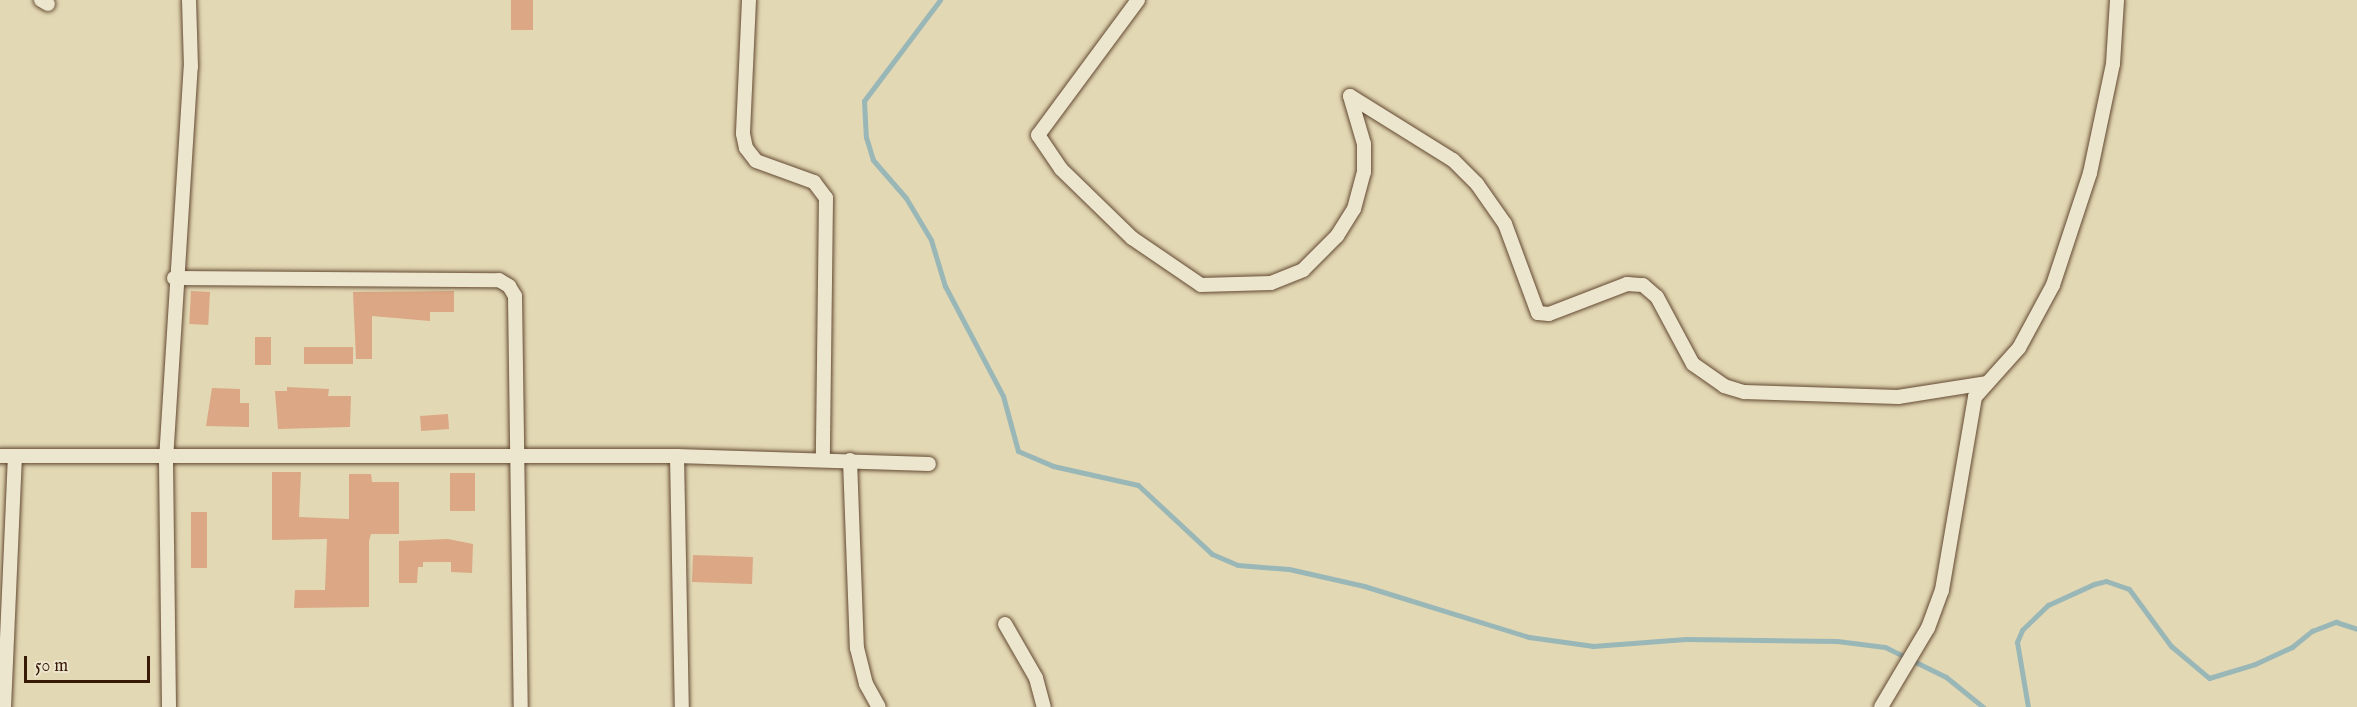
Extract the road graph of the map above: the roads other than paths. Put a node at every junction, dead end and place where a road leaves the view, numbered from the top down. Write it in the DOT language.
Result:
graph roads {
  1 [pos="189,0"];
  2 [pos="749,0"];
  3 [pos="1138,0"];
  4 [pos="2117,0"];
  5 [pos="174,278"];
  6 [pos="1986,383"];
  7 [pos="516,455"];
  8 [pos="0,456"];
  9 [pos="677,456"];
  10 [pos="15,457"];
  11 [pos="166,459"];
  12 [pos="823,460"];
  13 [pos="850,460"];
  14 [pos="929,464"];
  15 [pos="1005,624"];
  16 [pos="4,707"];
  17 [pos="169,707"];
  18 [pos="521,707"];
  19 [pos="682,707"];
  20 [pos="879,707"];
  21 [pos="1044,707"];
  22 [pos="1881,707"];
  1 -- 5 [label="street"];
  2 -- 12 [label="street"];
  3 -- 6 [label="street"];
  4 -- 6 [label="street"];
  5 -- 7 [label="street"];
  5 -- 11 [label="street"];
  6 -- 22 [label="street"];
  7 -- 9 [label="street"];
  7 -- 11 [label="street"];
  7 -- 18 [label="street"];
  8 -- 10 [label="street"];
  9 -- 12 [label="street"];
  9 -- 19 [label="street"];
  10 -- 11 [label="street"];
  10 -- 16 [label="street"];
  11 -- 17 [label="street"];
  12 -- 13 [label="street"];
  13 -- 14 [label="street"];
  13 -- 20 [label="street"];
  15 -- 21 [label="street"];
}
